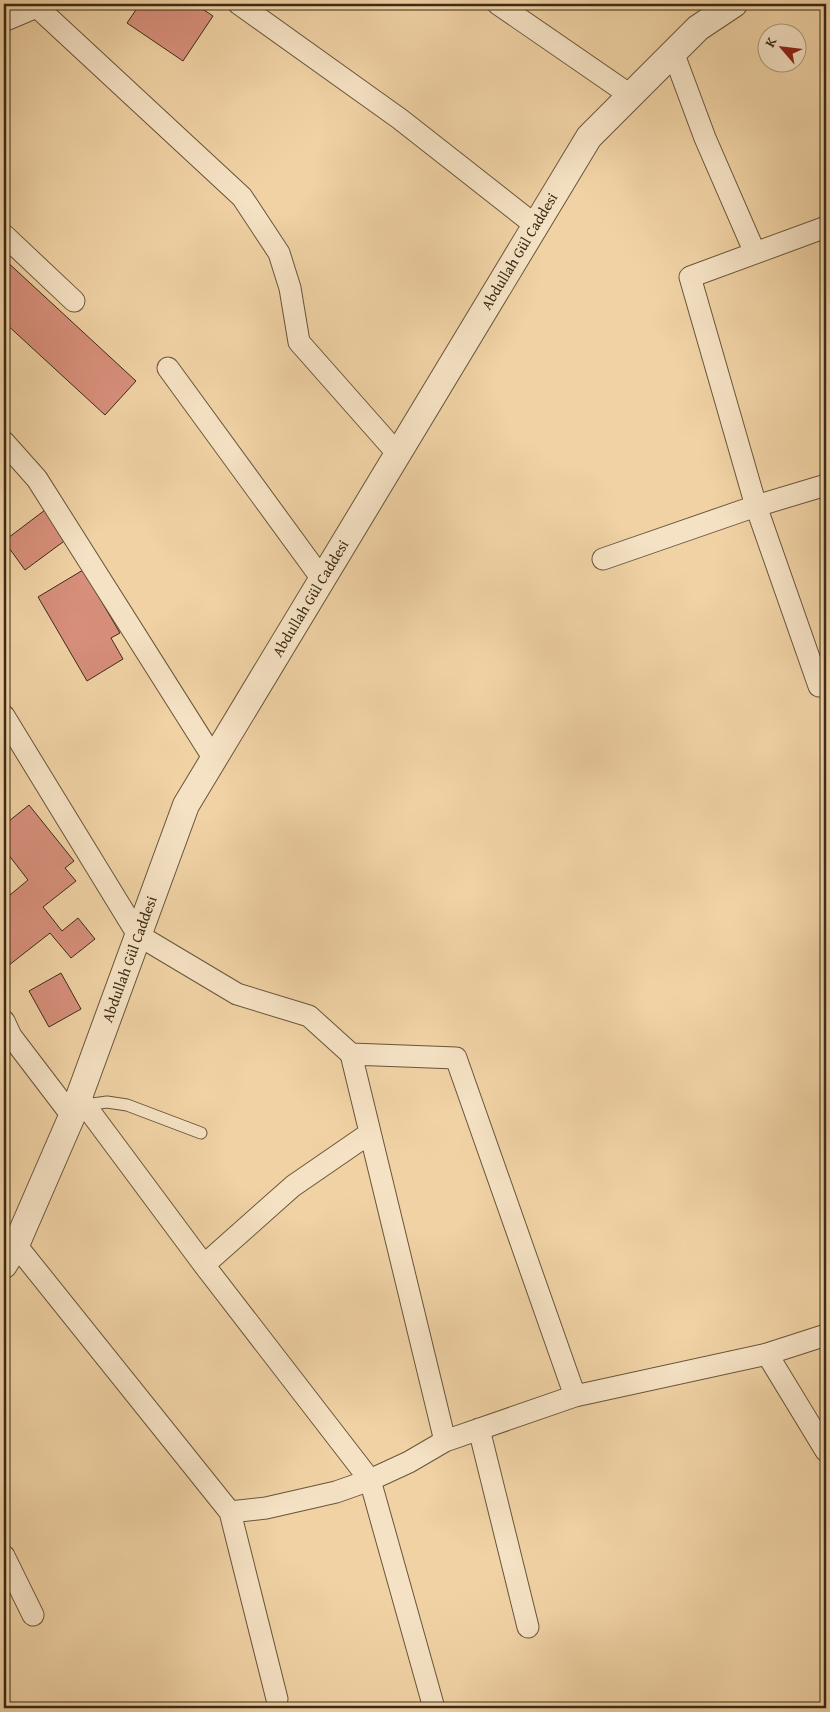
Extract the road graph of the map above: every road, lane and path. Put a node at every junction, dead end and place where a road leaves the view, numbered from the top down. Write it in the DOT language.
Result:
graph roads {
  1 [pos="36,4"];
  2 [pos="239,4"];
  3 [pos="498,4"];
  4 [pos="734,4"];
  5 [pos="4,18"];
  6 [pos="674,52"];
  7 [pos="630,95"];
  8 [pos="535,225"];
  9 [pos="826,227"];
  10 [pos="4,235"];
  11 [pos="756,253"];
  12 [pos="74,302"];
  13 [pos="168,368"];
  14 [pos="4,442"];
  15 [pos="397,453"];
  16 [pos="826,485"];
  17 [pos="756,506"];
  18 [pos="603,559"];
  19 [pos="322,578"];
  20 [pos="819,686"];
  21 [pos="4,716"];
  22 [pos="214,759"];
  23 [pos="138,935"];
  24 [pos="4,1021"];
  25 [pos="351,1054"];
  26 [pos="78,1108"];
  27 [pos="201,1133"];
  28 [pos="370,1133"];
  29 [pos="10,1255"];
  30 [pos="204,1265"];
  31 [pos="826,1335"];
  32 [pos="767,1354"];
  33 [pos="575,1396"];
  34 [pos="479,1429"];
  35 [pos="445,1440"];
  36 [pos="826,1451"];
  37 [pos="370,1480"];
  38 [pos="230,1512"];
  39 [pos="4,1556"];
  40 [pos="33,1615"];
  41 [pos="528,1627"];
  42 [pos="277,1699"];
  43 [pos="434,1708"];
  1 -- 5 [label="street"];
  1 -- 15 [label="street"];
  2 -- 8 [label="street"];
  3 -- 7 [label="street"];
  4 -- 6 [label="street, Abdullah Gül Caddesi"];
  6 -- 7 [label="street, Abdullah Gül Caddesi"];
  6 -- 11 [label="street"];
  7 -- 8 [label="street, Abdullah Gül Caddesi"];
  8 -- 15 [label="street, Abdullah Gül Caddesi"];
  9 -- 11 [label="street"];
  10 -- 12 [label="street"];
  11 -- 17 [label="street"];
  13 -- 19 [label="street"];
  14 -- 22 [label="street"];
  15 -- 19 [label="street, Abdullah Gül Caddesi"];
  16 -- 17 [label="street"];
  17 -- 18 [label="street"];
  17 -- 20 [label="street"];
  19 -- 22 [label="street, Abdullah Gül Caddesi"];
  21 -- 23 [label="street"];
  22 -- 23 [label="street, Abdullah Gül Caddesi"];
  23 -- 25 [label="street"];
  23 -- 26 [label="street, Abdullah Gül Caddesi"];
  24 -- 26 [label="street"];
  25 -- 28 [label="street"];
  25 -- 33 [label="street"];
  26 -- 27 [label="lane"];
  26 -- 29 [label="street, Abdullah Gül Caddesi"];
  26 -- 30 [label="street"];
  28 -- 30 [label="street"];
  28 -- 35 [label="street"];
  29 -- 38 [label="street"];
  30 -- 37 [label="street"];
  31 -- 32 [label="street"];
  32 -- 33 [label="street"];
  32 -- 36 [label="street"];
  33 -- 34 [label="street"];
  34 -- 35 [label="street"];
  34 -- 41 [label="street"];
  35 -- 37 [label="street"];
  37 -- 38 [label="street"];
  37 -- 43 [label="street"];
  38 -- 42 [label="street"];
  39 -- 40 [label="street"];
}
